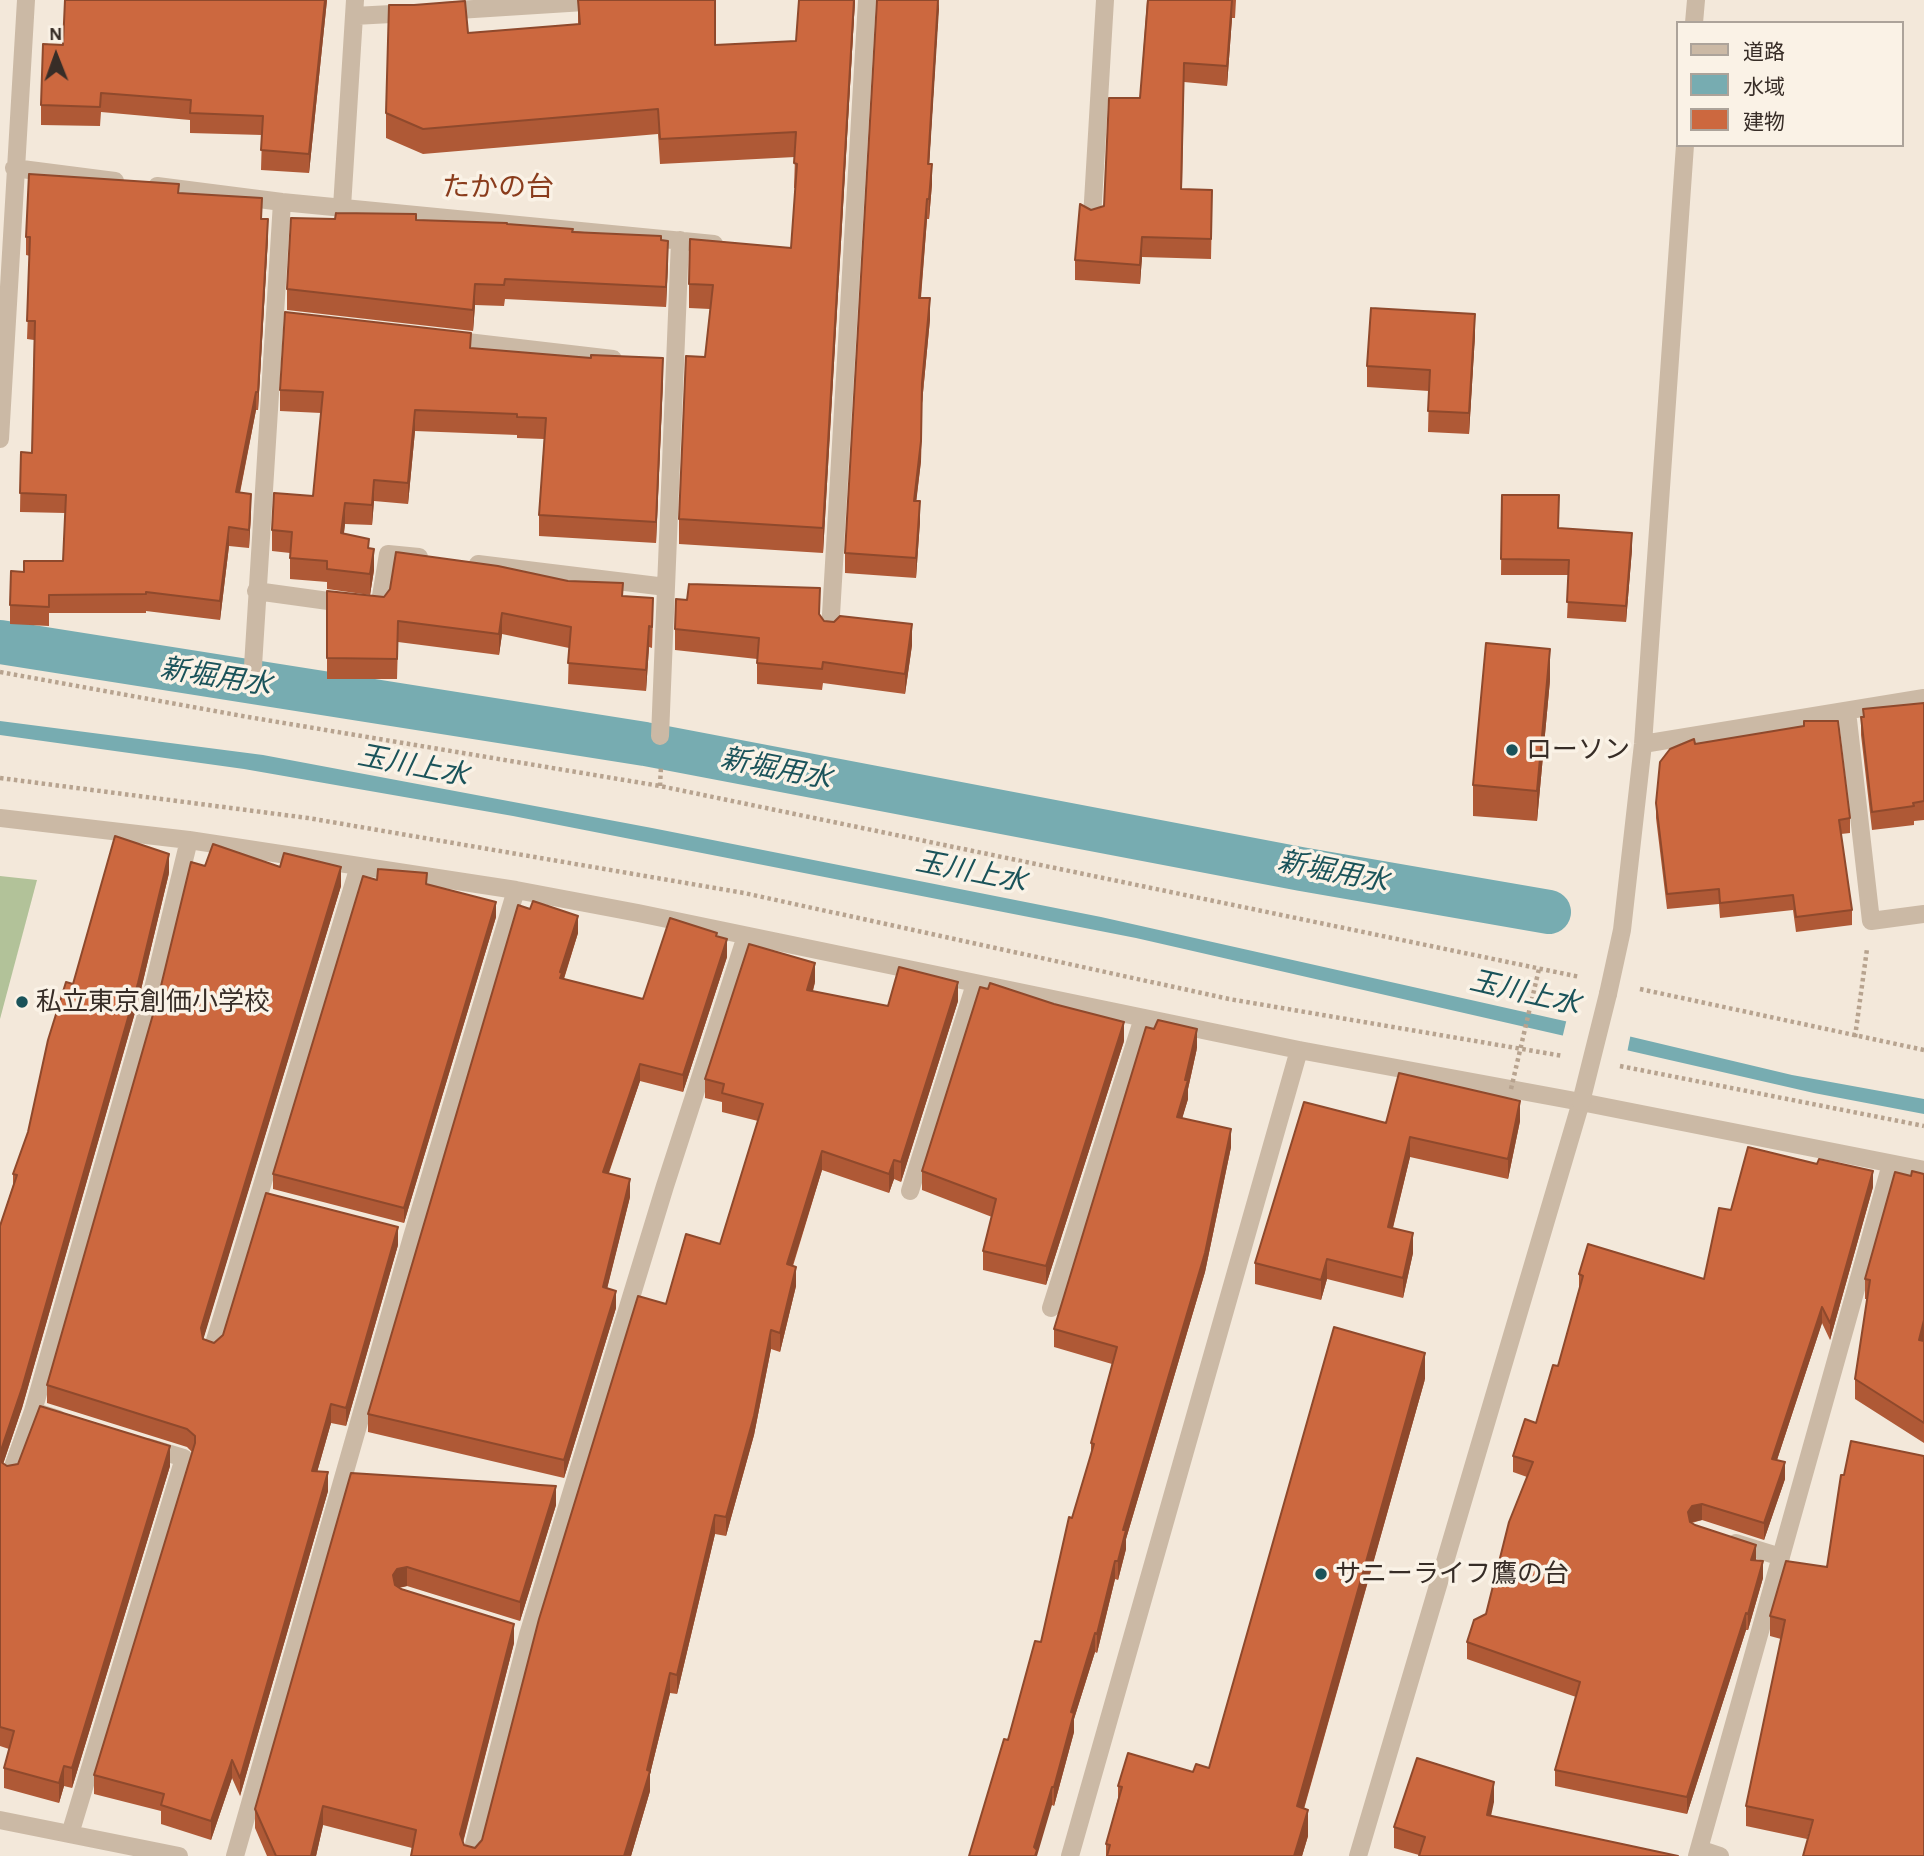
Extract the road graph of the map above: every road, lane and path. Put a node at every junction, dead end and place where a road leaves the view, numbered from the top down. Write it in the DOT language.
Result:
graph roads {
  1 [pos="26,0"];
  2 [pos="616,0"];
  3 [pos="867,0"];
  4 [pos="1105,0"];
  5 [pos="1696,0"];
  6 [pos="355,8"];
  7 [pos="1694,21"];
  8 [pos="1685,147"];
  9 [pos="14,168"];
  10 [pos="282,202"];
  11 [pos="342,207"];
  12 [pos="1092,218"];
  13 [pos="680,240"];
  14 [pos="729,245"];
  15 [pos="427,337"];
  16 [pos="634,361"];
  17 [pos="0,439"];
  18 [pos="666,587"];
  19 [pos="256,591"];
  20 [pos="830,632"];
  21 [pos="0,672"];
  22 [pos="252,682"];
  23 [pos="1924,698"];
  24 [pos="1847,711"];
  25 [pos="660,736"];
  26 [pos="1643,744"];
  27 [pos="662,764"];
  28 [pos="0,778"];
  29 [pos="660,786"];
  30 [pos="0,818"];
  31 [pos="189,840"];
  32 [pos="359,866"];
  33 [pos="516,890"];
  34 [pos="1924,914"];
  35 [pos="1871,920"];
  36 [pos="746,936"];
  37 [pos="1539,969"];
  38 [pos="975,984"];
  39 [pos="1609,988"];
  40 [pos="1143,1018"];
  41 [pos="1855,1037"];
  42 [pos="1299,1050"];
  43 [pos="1924,1050"];
  44 [pos="1590,1060"];
  45 [pos="1511,1089"];
  46 [pos="1581,1102"];
  47 [pos="1924,1126"];
  48 [pos="1891,1164"];
  49 [pos="1924,1170"];
  50 [pos="910,1191"];
  51 [pos="1051,1308"];
  52 [pos="212,1350"];
  53 [pos="33,1411"];
  54 [pos="70,1423"];
  55 [pos="133,1442"];
  56 [pos="10,1475"];
  57 [pos="1723,1539"];
  58 [pos="1782,1557"];
  59 [pos="0,1821"];
  60 [pos="70,1834"];
  61 [pos="149,1853"];
  62 [pos="1698,1853"];
  63 [pos="179,1856"];
  64 [pos="235,1856"];
  65 [pos="471,1856"];
  66 [pos="1070,1856"];
  67 [pos="1358,1856"];
  68 [pos="1720,1856"];
  1 -- 9 [label="street"];
  2 -- 6 [label="street"];
  3 -- 20 [label="street"];
  4 -- 12 [label="street"];
  5 -- 7 [label="street"];
  6 -- 11 [label="street"];
  8 -- 26 [label="street"];
  9 -- 10 [label="street"];
  9 -- 17 [label="street"];
  10 -- 11 [label="street"];
  10 -- 19 [label="street"];
  11 -- 13 [label="street"];
  13 -- 14 [label="street"];
  13 -- 18 [label="street"];
  15 -- 16 [label="street"];
  18 -- 19 [label="street"];
  18 -- 25 [label="street"];
  19 -- 22 [label="street"];
  21 -- 29 [label="path"];
  23 -- 24 [label="street"];
  24 -- 26 [label="street"];
  24 -- 35 [label="street"];
  26 -- 39 [label="street"];
  27 -- 29 [label="path"];
  28 -- 44 [label="path"];
  29 -- 37 [label="path"];
  30 -- 31 [label="street"];
  31 -- 32 [label="street"];
  31 -- 53 [label="street"];
  32 -- 33 [label="street"];
  32 -- 52 [label="street"];
  33 -- 36 [label="street"];
  33 -- 64 [label="street"];
  34 -- 35 [label="street"];
  35 -- 41 [label="path"];
  36 -- 38 [label="street"];
  36 -- 65 [label="street"];
  37 -- 39 [label="path"];
  37 -- 45 [label="path, bridge"];
  38 -- 40 [label="street"];
  38 -- 50 [label="street"];
  39 -- 41 [label="path"];
  39 -- 44 [label="street, bridge"];
  40 -- 42 [label="street"];
  40 -- 51 [label="street"];
  41 -- 43 [label="path"];
  42 -- 45 [label="street"];
  42 -- 66 [label="street"];
  44 -- 46 [label="street, bridge"];
  44 -- 47 [label="path"];
  45 -- 46 [label="street"];
  46 -- 48 [label="street"];
  46 -- 67 [label="street"];
  48 -- 49 [label="street"];
  48 -- 58 [label="street"];
  53 -- 54 [label="street"];
  53 -- 56 [label="street"];
  55 -- 60 [label="street"];
  57 -- 58 [label="street"];
  58 -- 62 [label="street"];
  59 -- 60 [label="street"];
  60 -- 61 [label="street"];
  61 -- 63 [label="street"];
  62 -- 68 [label="street"];
}
